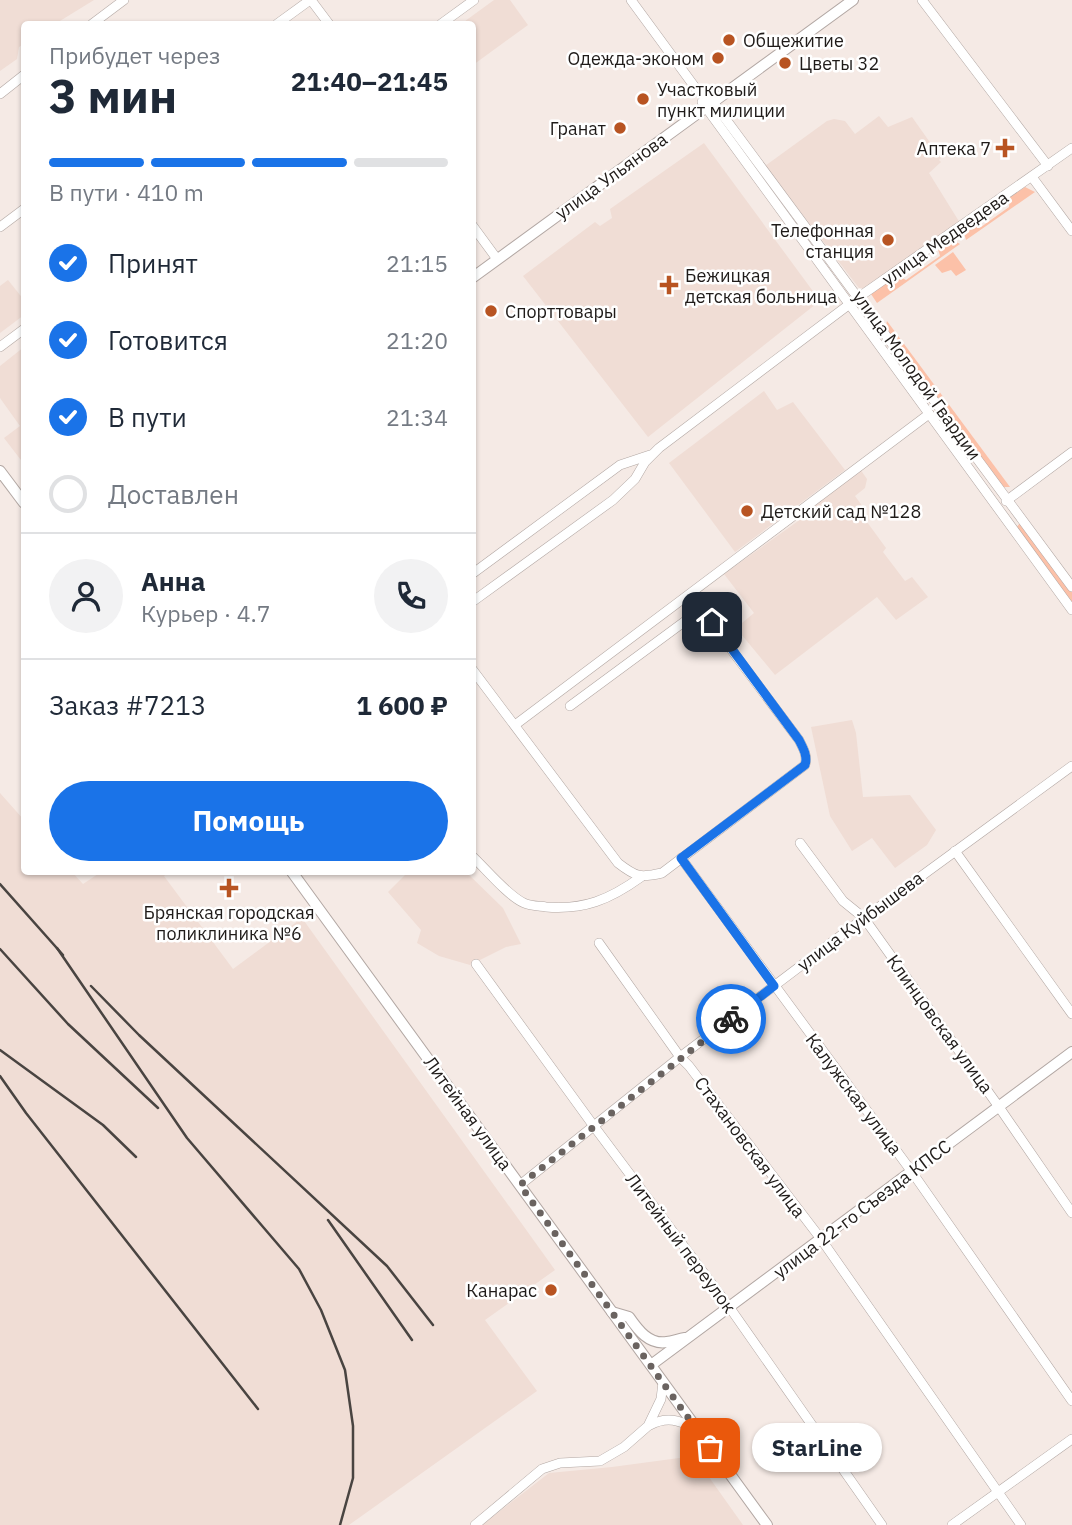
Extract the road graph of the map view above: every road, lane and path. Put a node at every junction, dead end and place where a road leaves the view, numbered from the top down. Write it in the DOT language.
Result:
graph roads {
  1 [pos="124,0"];
  2 [pos="311,0"];
  3 [pos="474,0"];
  4 [pos="631,0"];
  5 [pos="853,0"];
  6 [pos="922,0"];
  7 [pos="96,21"];
  8 [pos="281,21"];
  9 [pos="327,21"];
  10 [pos="445,21"];
  11 [pos="21,77"];
  12 [pos="0,94"];
  13 [pos="708,105"];
  14 [pos="1072,148"];
  15 [pos="1048,166"];
  16 [pos="1032,177"];
  17 [pos="21,211"];
  18 [pos="0,227"];
  19 [pos="476,230"];
  20 [pos="1072,231"];
  21 [pos="498,259"];
  22 [pos="476,275"];
  23 [pos="859,298"];
  24 [pos="849,305"];
  25 [pos="21,331"];
  26 [pos="0,347"];
  27 [pos="929,414"];
  28 [pos="1072,452"];
  29 [pos="651,455"];
  30 [pos="0,471"];
  31 [pos="21,499"];
  32 [pos="1008,499"];
  33 [pos="997,507"];
  34 [pos="476,571"];
  35 [pos="1072,587"];
  36 [pos="476,599"];
  37 [pos="1072,610"];
  38 [pos="476,674"];
  39 [pos="570,706"];
  40 [pos="515,725"];
  41 [pos="1072,766"];
  42 [pos="800,843"];
  43 [pos="955,851"];
  44 [pos="681,858"];
  45 [pos="476,860"];
  46 [pos="294,875"];
  47 [pos="641,877"];
  48 [pos="864,918"];
  49 [pos="599,943"];
  50 [pos="476,964"];
  51 [pos="774,986"];
  52 [pos="1072,1014"];
  53 [pos="1072,1052"];
  54 [pos="680,1058"];
  55 [pos="999,1107"];
  56 [pos="593,1125"];
  57 [pos="912,1172"];
  58 [pos="520,1185"];
  59 [pos="1072,1213"];
  60 [pos="821,1239"];
  61 [pos="730,1308"];
  62 [pos="612,1312"];
  63 [pos="688,1338"];
  64 [pos="651,1365"];
  65 [pos="663,1382"];
  66 [pos="1072,1401"];
  67 [pos="648,1426"];
  68 [pos="696,1429"];
  69 [pos="1072,1439"];
  70 [pos="998,1493"];
  71 [pos="475,1525"];
  72 [pos="767,1525"];
  73 [pos="882,1525"];
  74 [pos="952,1525"];
  75 [pos="1021,1525"];
  1 -- 7 [label="street"];
  2 -- 8 [label="street"];
  2 -- 9 [label="street"];
  3 -- 10 [label="street"];
  4 -- 13 [label="street, улица Молодой Гвардии"];
  5 -- 13 [label="main road, улица Ульянова"];
  6 -- 15 [label="street"];
  11 -- 12 [label="street"];
  13 -- 21 [label="main road, улица Ульянова"];
  13 -- 23 [label="street, улица Молодой Гвардии"];
  13 -- 24 [label="street, улица Молодой Гвардии"];
  14 -- 15 [label="street, улица Медведева"];
  15 -- 16 [label="street, улица Медведева"];
  16 -- 20 [label="street"];
  16 -- 23 [label="street, улица Медведева"];
  17 -- 18 [label="street"];
  19 -- 21 [label="street"];
  21 -- 22 [label="main road, улица Ульянова"];
  23 -- 24 [label="street, улица Медведева"];
  23 -- 32 [label="street, улица Молодой Гвардии"];
  24 -- 27 [label="street, улица Молодой Гвардии"];
  24 -- 29 [label="street, улица Медведева"];
  25 -- 26 [label="street"];
  27 -- 33 [label="street, улица Молодой Гвардии"];
  27 -- 40 [label="street"];
  28 -- 32 [label="street"];
  29 -- 34 [label="street, улица Медведева"];
  29 -- 36 [label="street, улица Медведева"];
  30 -- 31 [label="main road"];
  32 -- 33 [label="street"];
  32 -- 35 [label="street, улица Молодой Гвардии"];
  33 -- 37 [label="street, улица Молодой Гвардии"];
  38 -- 40 [label="street"];
  39 -- 44 [label="street"];
  40 -- 47 [label="street"];
  41 -- 43 [label="street, улица Куйбышева"];
  42 -- 48 [label="street, Клинцовская улица"];
  43 -- 48 [label="street, улица Куйбышева"];
  43 -- 52 [label="street"];
  44 -- 47 [label="street"];
  44 -- 51 [label="street, Калужская улица"];
  45 -- 47 [label="street"];
  46 -- 58 [label="main road, Литейная улица"];
  48 -- 51 [label="street, улица Куйбышева"];
  48 -- 55 [label="street, Клинцовская улица"];
  49 -- 54 [label="street, Стахановская улица"];
  50 -- 56 [label="street, Литейный переулок"];
  51 -- 54 [label="street, улица Куйбышева"];
  51 -- 57 [label="street, Калужская улица"];
  53 -- 55 [label="main road, улица 22-го Съезда КПСС"];
  54 -- 56 [label="street, улица Куйбышева"];
  54 -- 60 [label="street, Стахановская улица"];
  55 -- 57 [label="main road, улица 22-го Съезда КПСС"];
  55 -- 59 [label="street, Клинцовская улица"];
  56 -- 58 [label="street, улица Куйбышева"];
  56 -- 61 [label="street, Литейный переулок"];
  57 -- 60 [label="main road, улица 22-го Съезда КПСС"];
  57 -- 66 [label="street, Калужская улица"];
  58 -- 62 [label="main road, Литейная улица"];
  60 -- 61 [label="main road, улица 22-го Съезда КПСС"];
  60 -- 70 [label="street, Стахановская улица"];
  61 -- 63 [label="main road, улица 22-го Съезда КПСС"];
  61 -- 73 [label="street, Литейный переулок"];
  62 -- 63 [label="main road"];
  62 -- 64 [label="main road, Литейная улица"];
  63 -- 64 [label="main road, улица 22-го Съезда КПСС"];
  64 -- 65 [label="main road, Литейная улица"];
  65 -- 67 [label="street"];
  65 -- 68 [label="main road, Литейная улица"];
  67 -- 68 [label="street"];
  67 -- 71 [label="street"];
  68 -- 72 [label="main road, Литейная улица"];
  69 -- 70 [label="street"];
  70 -- 74 [label="street"];
  70 -- 75 [label="street, Стахановская улица"];
}
